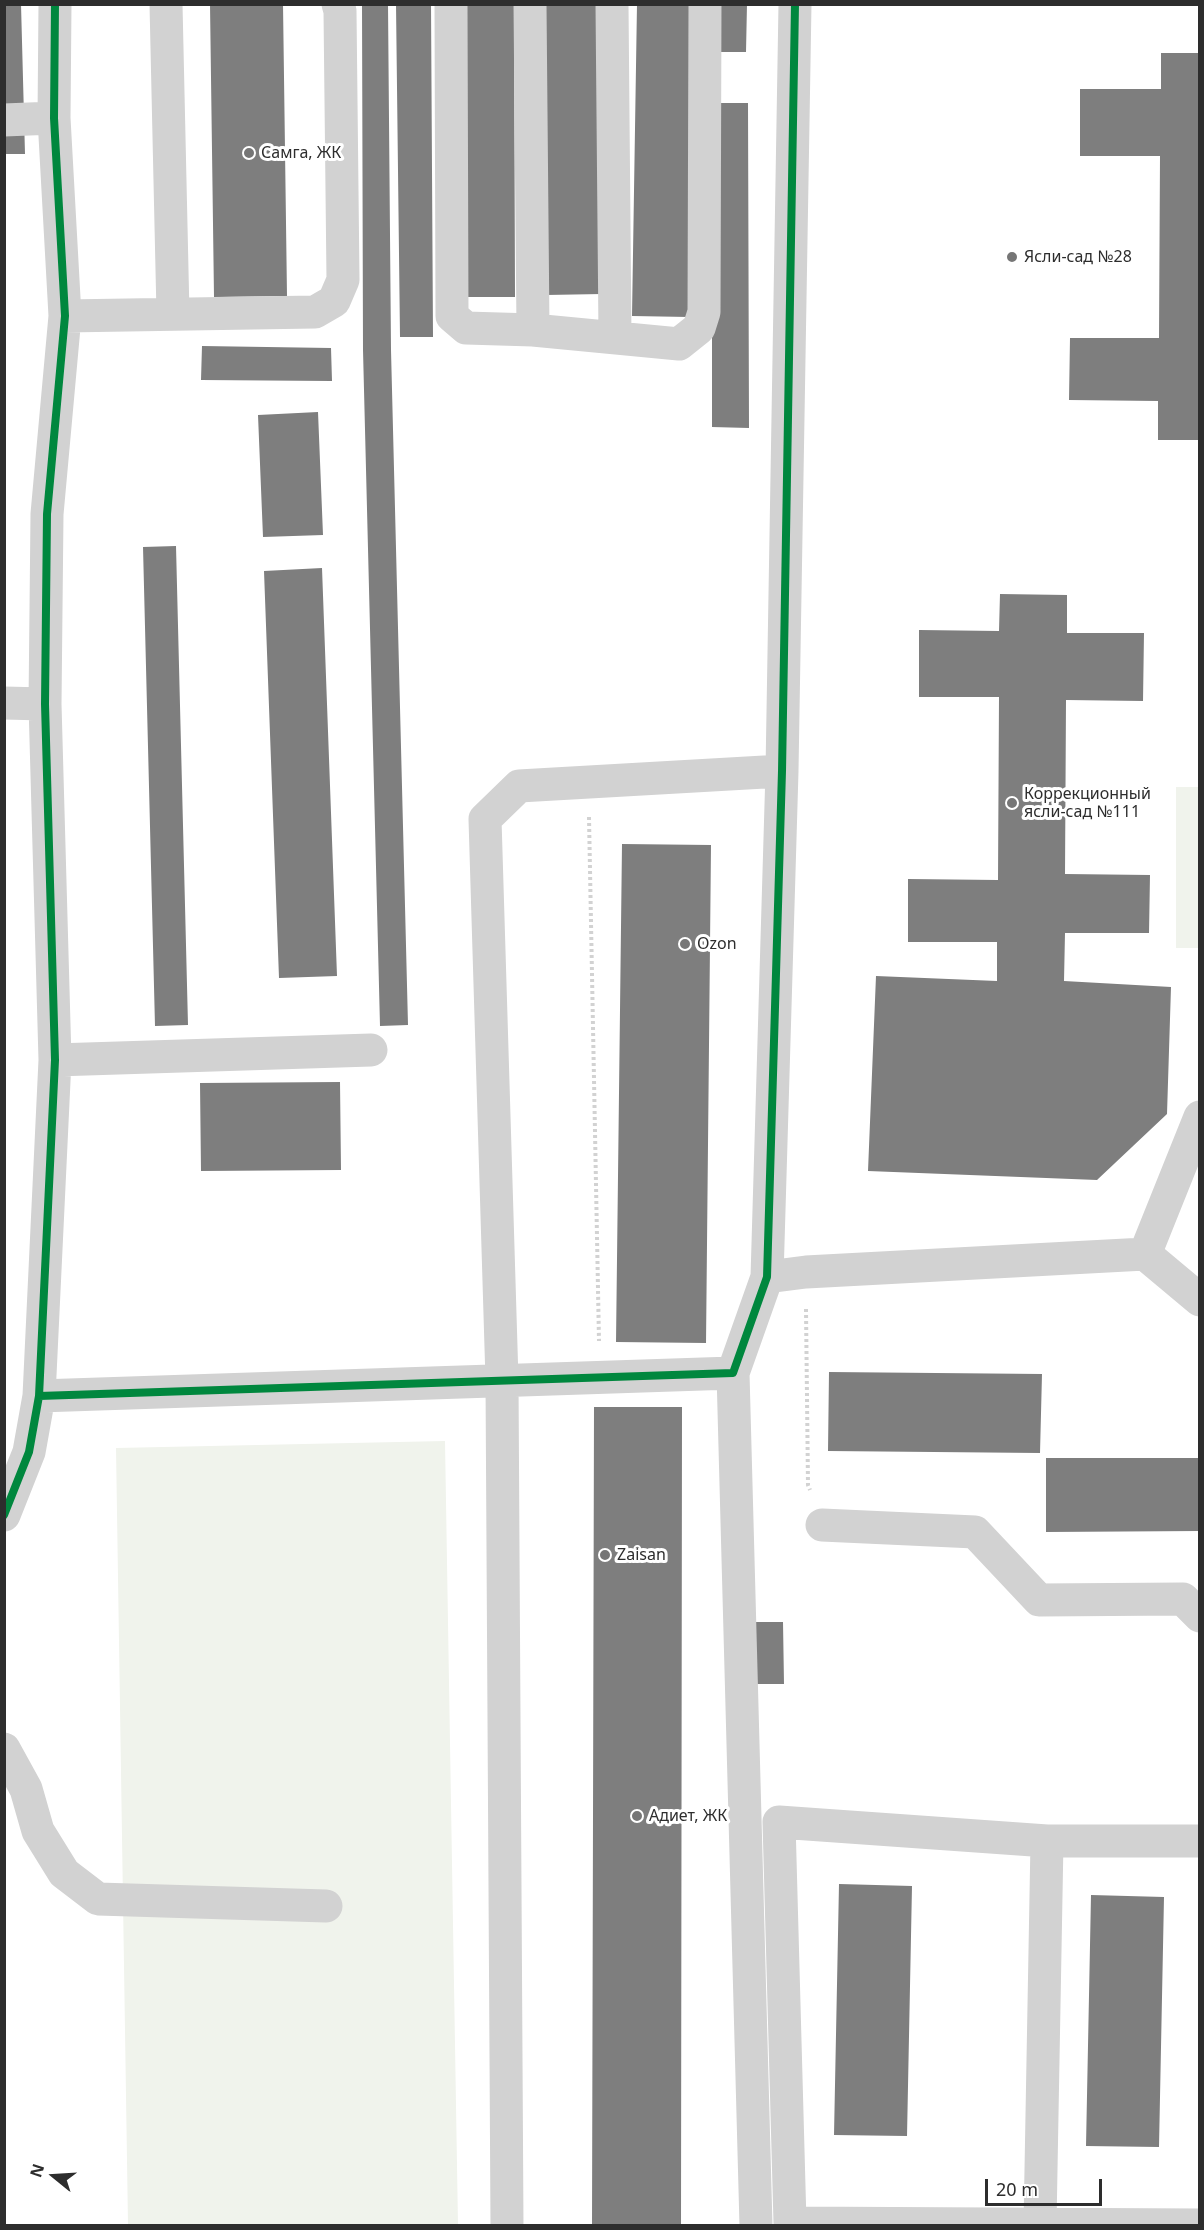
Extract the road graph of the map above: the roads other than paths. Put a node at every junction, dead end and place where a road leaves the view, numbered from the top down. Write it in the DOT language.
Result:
graph roads {
  1 [pos="55,4"];
  2 [pos="166,4"];
  3 [pos="338,4"];
  4 [pos="451,4"];
  5 [pos="530,4"];
  6 [pos="612,4"];
  7 [pos="705,4"];
  8 [pos="795,4"];
  9 [pos="54,118"];
  10 [pos="4,120"];
  11 [pos="173,314"];
  12 [pos="65,316"];
  13 [pos="533,330"];
  14 [pos="615,337"];
  15 [pos="4,703"];
  16 [pos="45,704"];
  17 [pos="782,771"];
  18 [pos="370,1050"];
  19 [pos="55,1060"];
  20 [pos="1200,1117"];
  21 [pos="1145,1254"];
  22 [pos="767,1276"];
  23 [pos="1200,1300"];
  24 [pos="733,1373"];
  25 [pos="502,1380"];
  26 [pos="39,1396"];
  27 [pos="4,1515"];
  28 [pos="822,1525"];
  29 [pos="1200,1616"];
  30 [pos="4,1749"];
  31 [pos="1047,1841"];
  32 [pos="1200,1841"];
  33 [pos="326,1906"];
  34 [pos="1040,2224"];
  35 [pos="1200,2225"];
  36 [pos="507,2226"];
  37 [pos="756,2226"];
  1 -- 9 [label="street"];
  2 -- 11 [label="street"];
  3 -- 11 [label="street"];
  4 -- 13 [label="street"];
  5 -- 13 [label="street"];
  6 -- 14 [label="street"];
  7 -- 14 [label="street"];
  8 -- 17 [label="street"];
  9 -- 10 [label="street"];
  9 -- 12 [label="street"];
  11 -- 12 [label="street"];
  12 -- 16 [label="street"];
  13 -- 14 [label="street"];
  15 -- 16 [label="street"];
  16 -- 19 [label="street"];
  17 -- 22 [label="street"];
  17 -- 25 [label="street"];
  18 -- 19 [label="street"];
  19 -- 26 [label="street"];
  20 -- 21 [label="street"];
  21 -- 22 [label="street"];
  21 -- 23 [label="street"];
  22 -- 24 [label="street"];
  24 -- 25 [label="street"];
  24 -- 37 [label="street"];
  25 -- 26 [label="street"];
  25 -- 36 [label="street"];
  26 -- 27 [label="street"];
  28 -- 29 [label="street"];
  30 -- 33 [label="street"];
  31 -- 32 [label="street"];
  31 -- 34 [label="street"];
  31 -- 34 [label="street"];
  34 -- 35 [label="street"];
}
